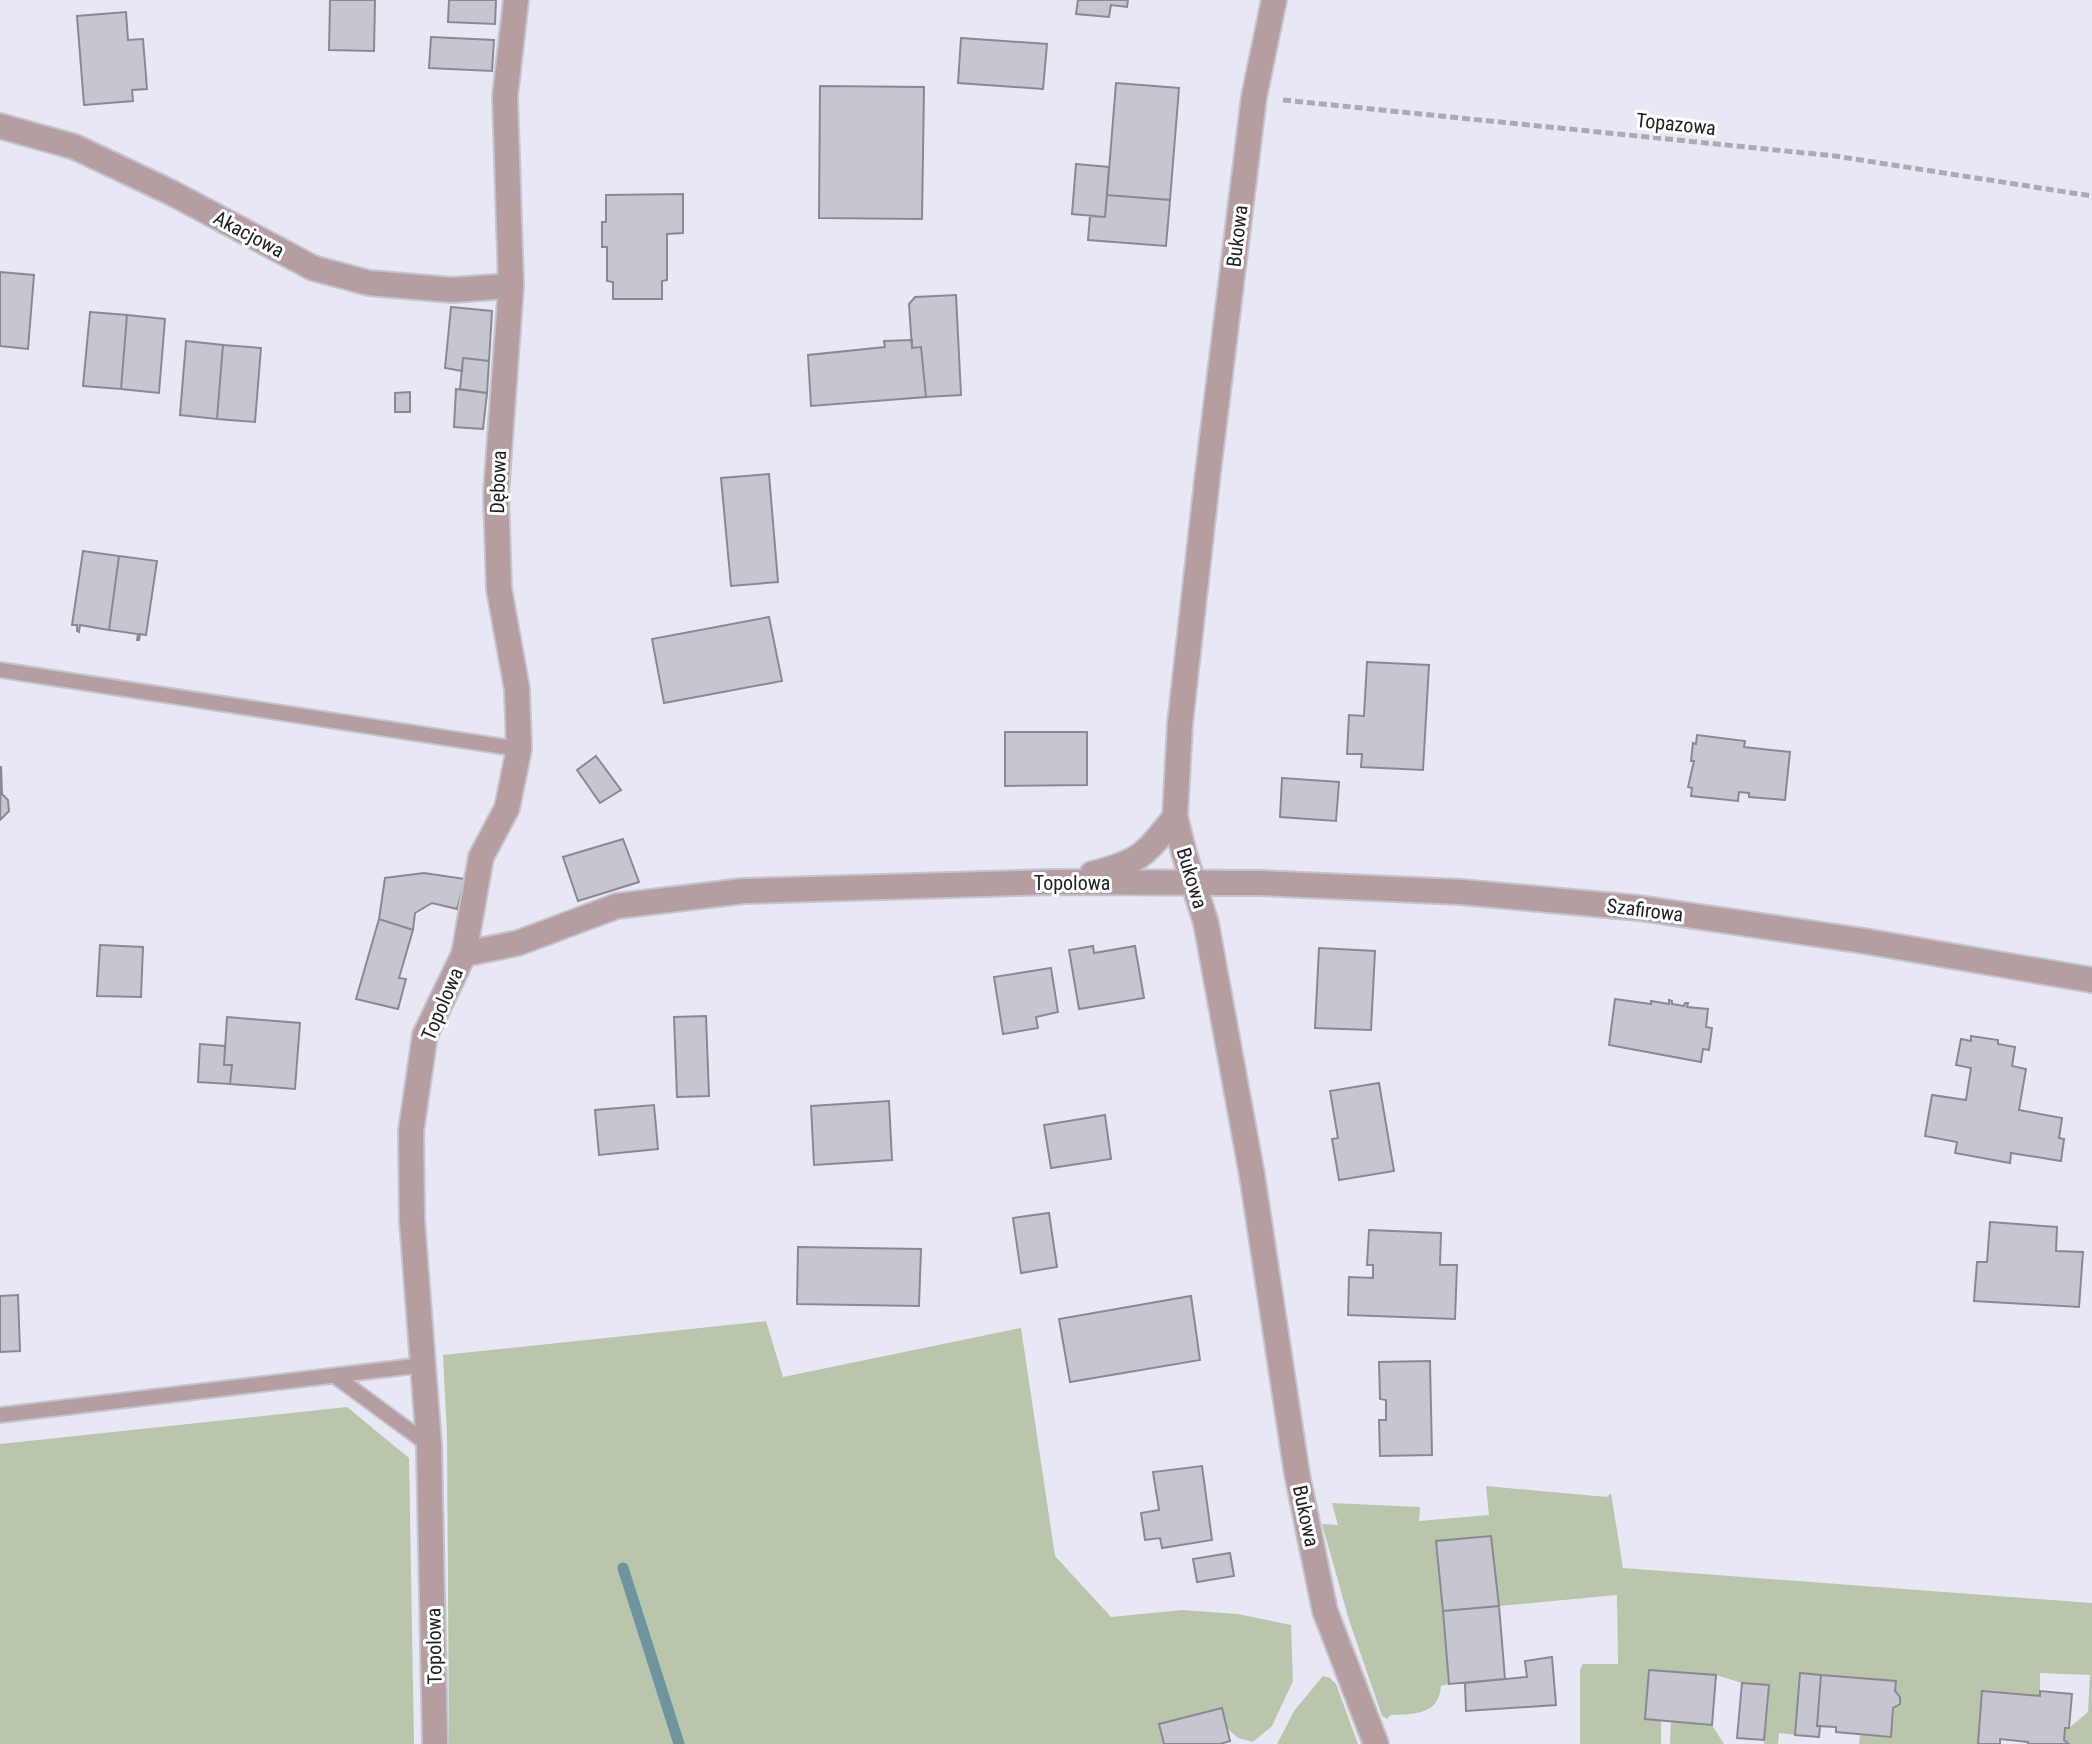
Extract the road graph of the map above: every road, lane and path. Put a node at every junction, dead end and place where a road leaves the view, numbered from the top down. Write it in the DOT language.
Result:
graph roads {
  1 [pos="516,0"];
  2 [pos="1274,0"];
  3 [pos="1254,97"];
  4 [pos="0,126"];
  5 [pos="2092,196"];
  6 [pos="511,286"];
  7 [pos="0,670"];
  8 [pos="519,749"];
  9 [pos="1175,817"];
  10 [pos="1054,882"];
  11 [pos="1193,884"];
  12 [pos="464,954"];
  13 [pos="2092,980"];
  14 [pos="423,1365"];
  15 [pos="335,1376"];
  16 [pos="0,1415"];
  17 [pos="429,1445"];
  18 [pos="435,1744"];
  19 [pos="1376,1744"];
  1 -- 6 [label="street, Dębowa"];
  2 -- 3 [label="street, Bukowa"];
  3 -- 5 [label="path, Topazowa"];
  3 -- 9 [label="street, Bukowa"];
  4 -- 6 [label="street, Akacjowa"];
  6 -- 8 [label="street, Dębowa"];
  7 -- 8 [label="lane"];
  8 -- 12 [label="street, Dębowa"];
  9 -- 10 [label="street"];
  9 -- 11 [label="street, Bukowa"];
  10 -- 11 [label="street, Topolowa"];
  10 -- 12 [label="street, Topolowa"];
  11 -- 13 [label="street, Szafirowa"];
  11 -- 19 [label="street, Bukowa"];
  12 -- 14 [label="street, Topolowa"];
  14 -- 15 [label="lane"];
  14 -- 17 [label="street, Topolowa"];
  15 -- 16 [label="lane"];
  15 -- 17 [label="lane"];
  17 -- 18 [label="street, Topolowa"];
}
